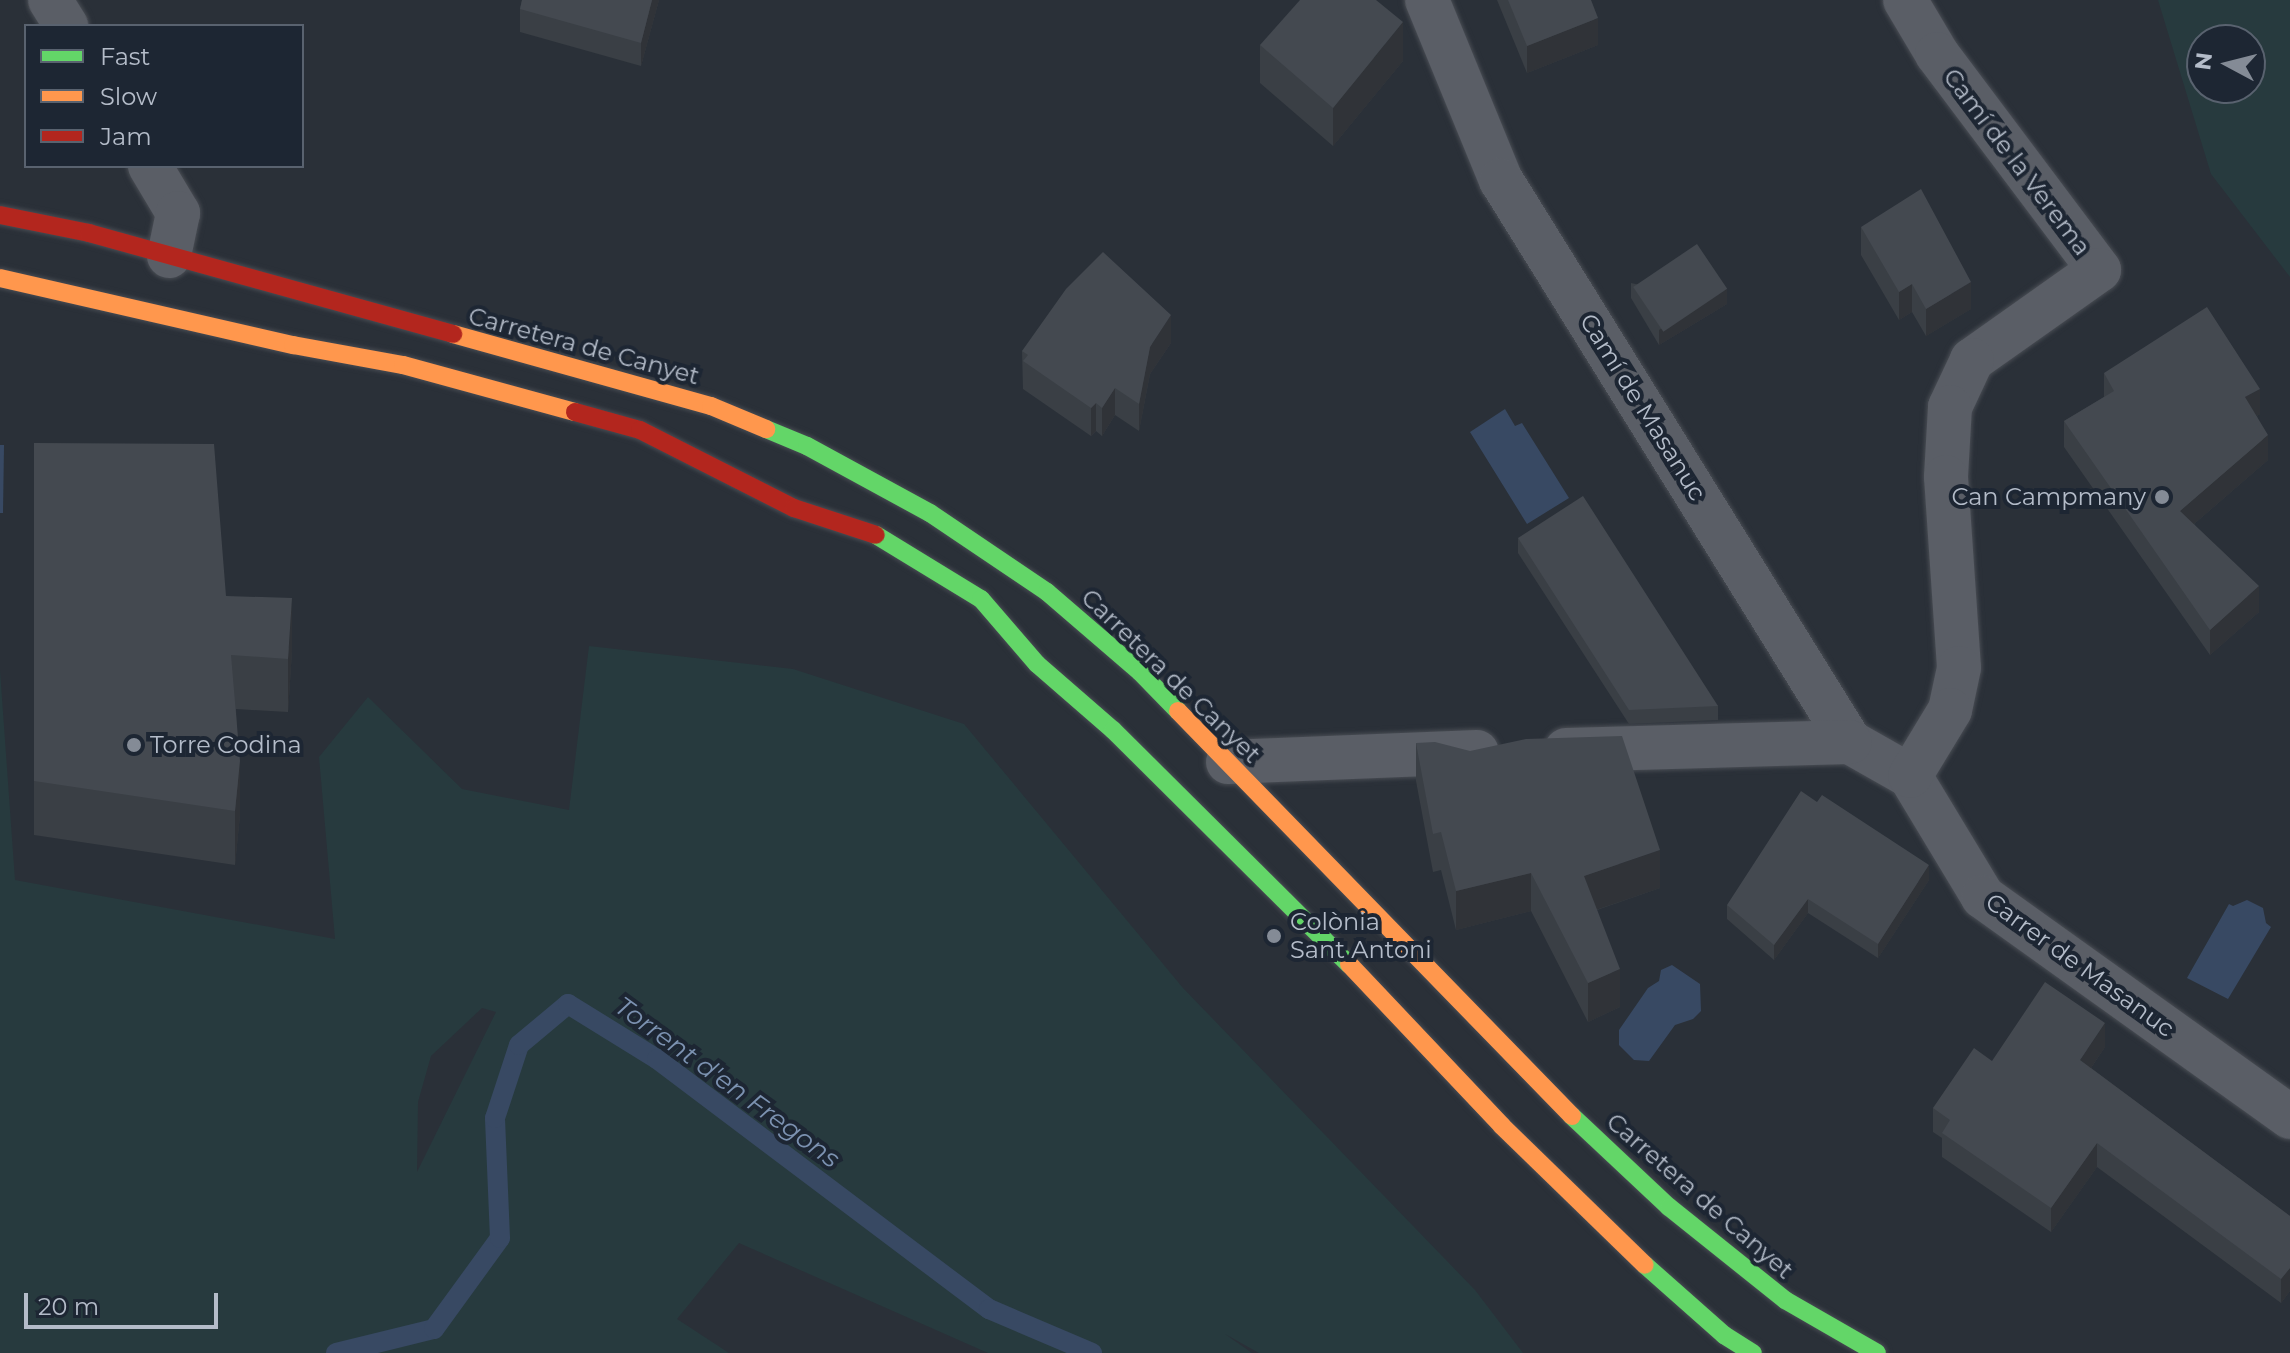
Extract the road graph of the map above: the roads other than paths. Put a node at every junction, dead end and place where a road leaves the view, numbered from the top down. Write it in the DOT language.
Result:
graph roads {
  1 [pos="50,0"];
  2 [pos="1427,0"];
  3 [pos="1905,0"];
  4 [pos="65,24"];
  5 [pos="151,168"];
  6 [pos="0,215"];
  7 [pos="166,270"];
  8 [pos="0,278"];
  9 [pos="378,342"];
  10 [pos="403,365"];
  11 [pos="981,599"];
  12 [pos="1020,611"];
  13 [pos="1850,742"];
  14 [pos="1217,763"];
  15 [pos="1910,776"];
  16 [pos="2290,1117"];
  17 [pos="1753,1353"];
  18 [pos="1877,1353"];
  1 -- 4 [label="street"];
  2 -- 13 [label="street, Camí de Masanuc"];
  3 -- 15 [label="street, Camí de la Verema"];
  5 -- 7 [label="street"];
  6 -- 7 [label="street, Carretera de Canyet"];
  7 -- 14 [label="street, Carretera de Canyet"];
  8 -- 10 [label="street"];
  9 -- 10 [label="street"];
  10 -- 11 [label="street"];
  11 -- 12 [label="street"];
  11 -- 17 [label="street"];
  13 -- 14 [label="street"];
  13 -- 15 [label="street, Camí de Masanuc"];
  14 -- 18 [label="street, Carretera de Canyet"];
  15 -- 16 [label="street, Carrer de Masanuc"];
}
